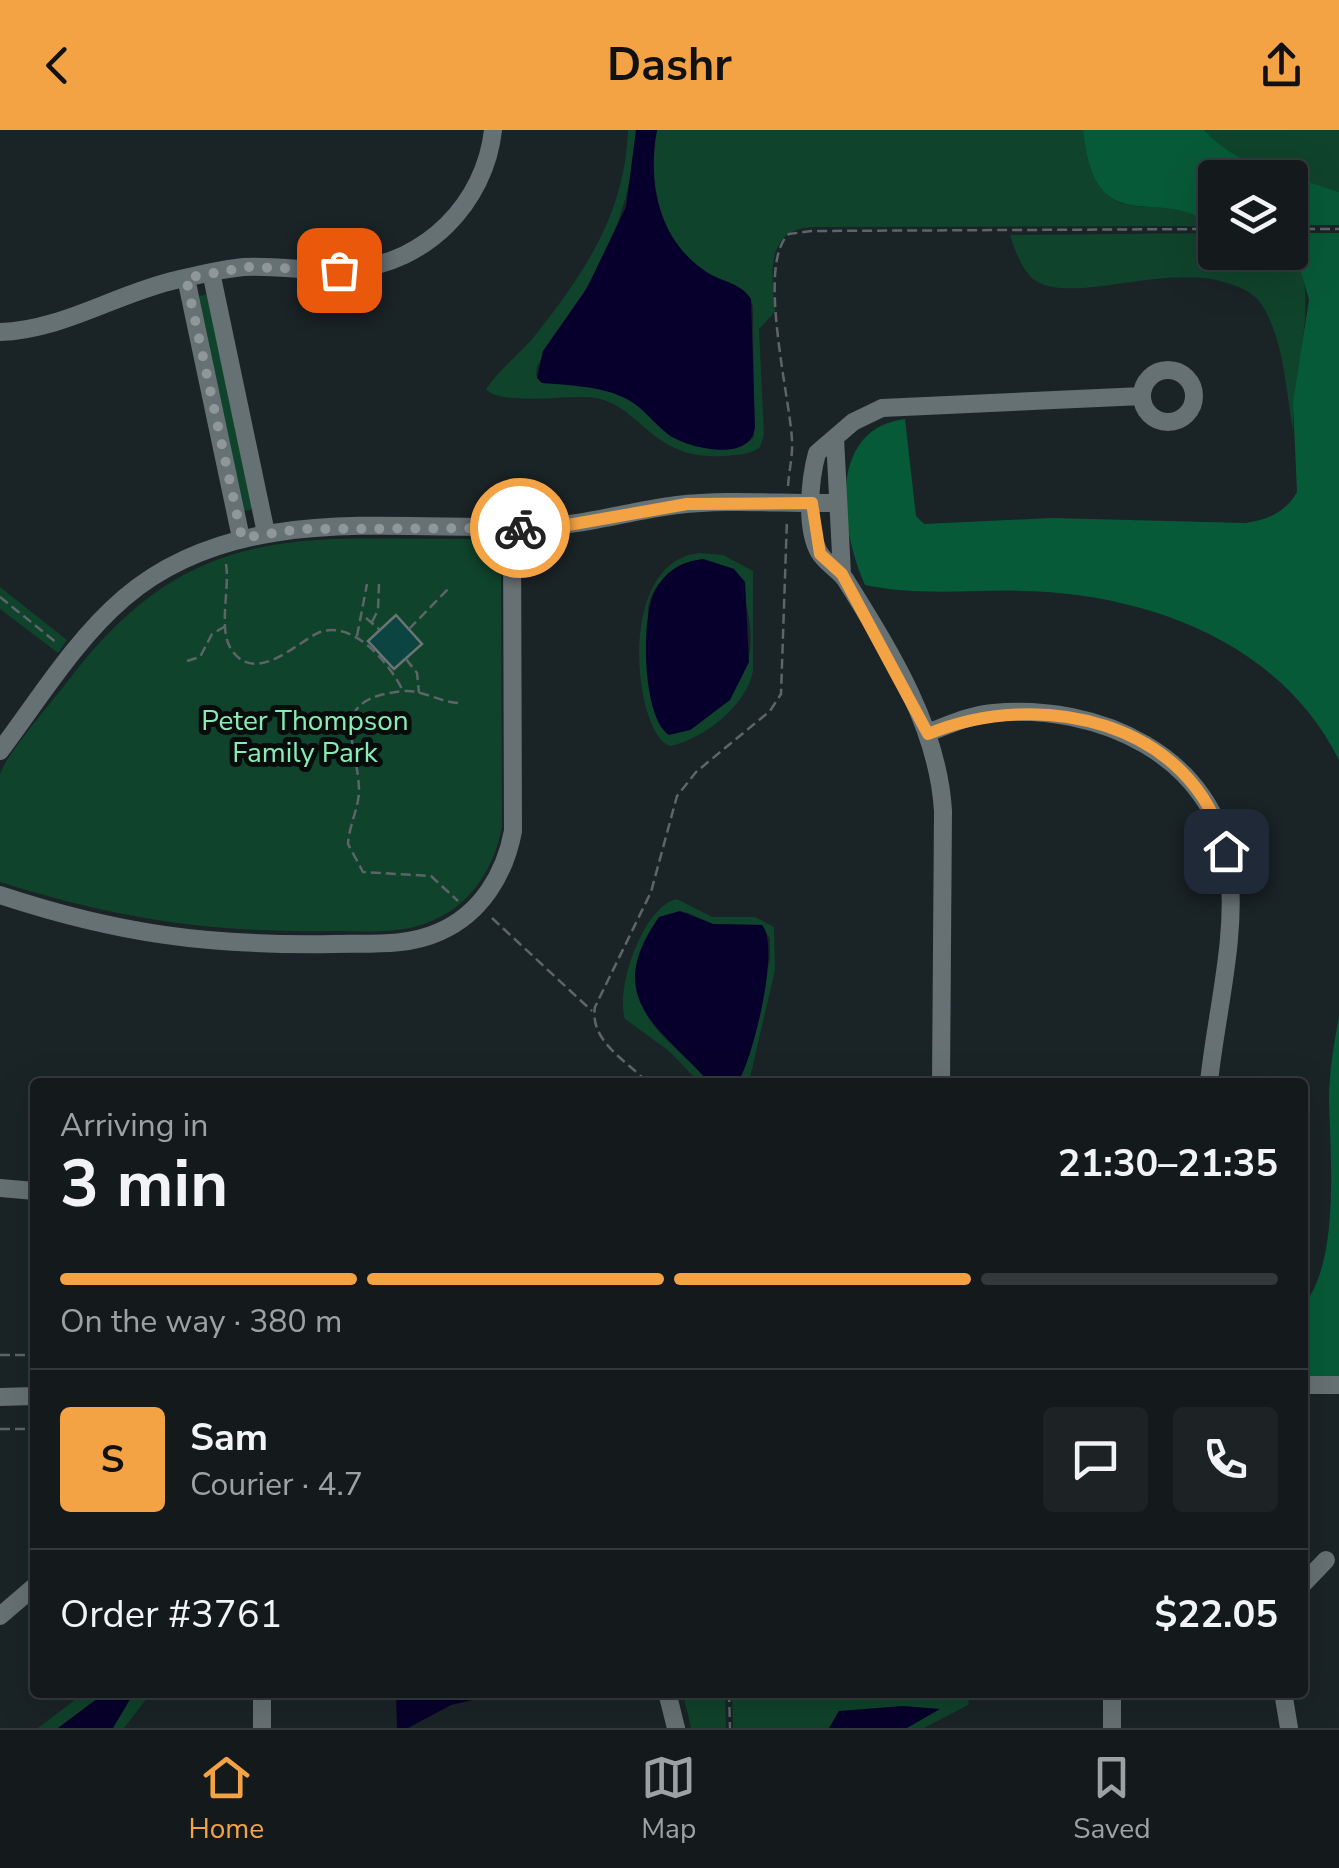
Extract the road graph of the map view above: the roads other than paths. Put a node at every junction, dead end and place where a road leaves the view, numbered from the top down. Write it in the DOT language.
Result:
graph roads {
  1 [pos="493,130"];
  2 [pos="211,272"];
  3 [pos="186,278"];
  4 [pos="0,332"];
  5 [pos="1142,396"];
  6 [pos="835,438"];
  7 [pos="812,503"];
  8 [pos="836,503"];
  9 [pos="512,528"];
  10 [pos="266,532"];
  11 [pos="242,538"];
  12 [pos="842,574"];
  13 [pos="928,734"];
  14 [pos="0,751"];
  15 [pos="0,895"];
  16 [pos="941,1078"];
  17 [pos="1208,1078"];
  18 [pos="0,1188"];
  19 [pos="30,1191"];
  20 [pos="1308,1385"];
  21 [pos="1339,1385"];
  22 [pos="30,1396"];
  23 [pos="0,1397"];
  24 [pos="1326,1560"];
  25 [pos="1308,1578"];
  26 [pos="30,1590"];
  27 [pos="0,1616"];
  28 [pos="262,1698"];
  29 [pos="668,1698"];
  30 [pos="1112,1698"];
  31 [pos="1285,1698"];
  32 [pos="262,1728"];
  33 [pos="676,1728"];
  34 [pos="1112,1728"];
  35 [pos="1289,1728"];
  1 -- 2 [label="street"];
  2 -- 3 [label="street"];
  2 -- 10 [label="street"];
  3 -- 4 [label="street"];
  3 -- 11 [label="street"];
  5 -- 6 [label="street"];
  6 -- 7 [label="street"];
  6 -- 8 [label="street"];
  7 -- 8 [label="street"];
  7 -- 9 [label="street"];
  7 -- 12 [label="street"];
  8 -- 12 [label="street"];
  9 -- 10 [label="street"];
  9 -- 15 [label="street"];
  10 -- 11 [label="street"];
  11 -- 14 [label="street"];
  12 -- 13 [label="street"];
  13 -- 16 [label="street"];
  13 -- 17 [label="street"];
  18 -- 19 [label="street"];
  20 -- 21 [label="street"];
  22 -- 23 [label="street"];
  24 -- 25 [label="street"];
  26 -- 27 [label="street"];
  28 -- 32 [label="street"];
  29 -- 33 [label="street"];
  30 -- 34 [label="street"];
  31 -- 35 [label="street"];
}
